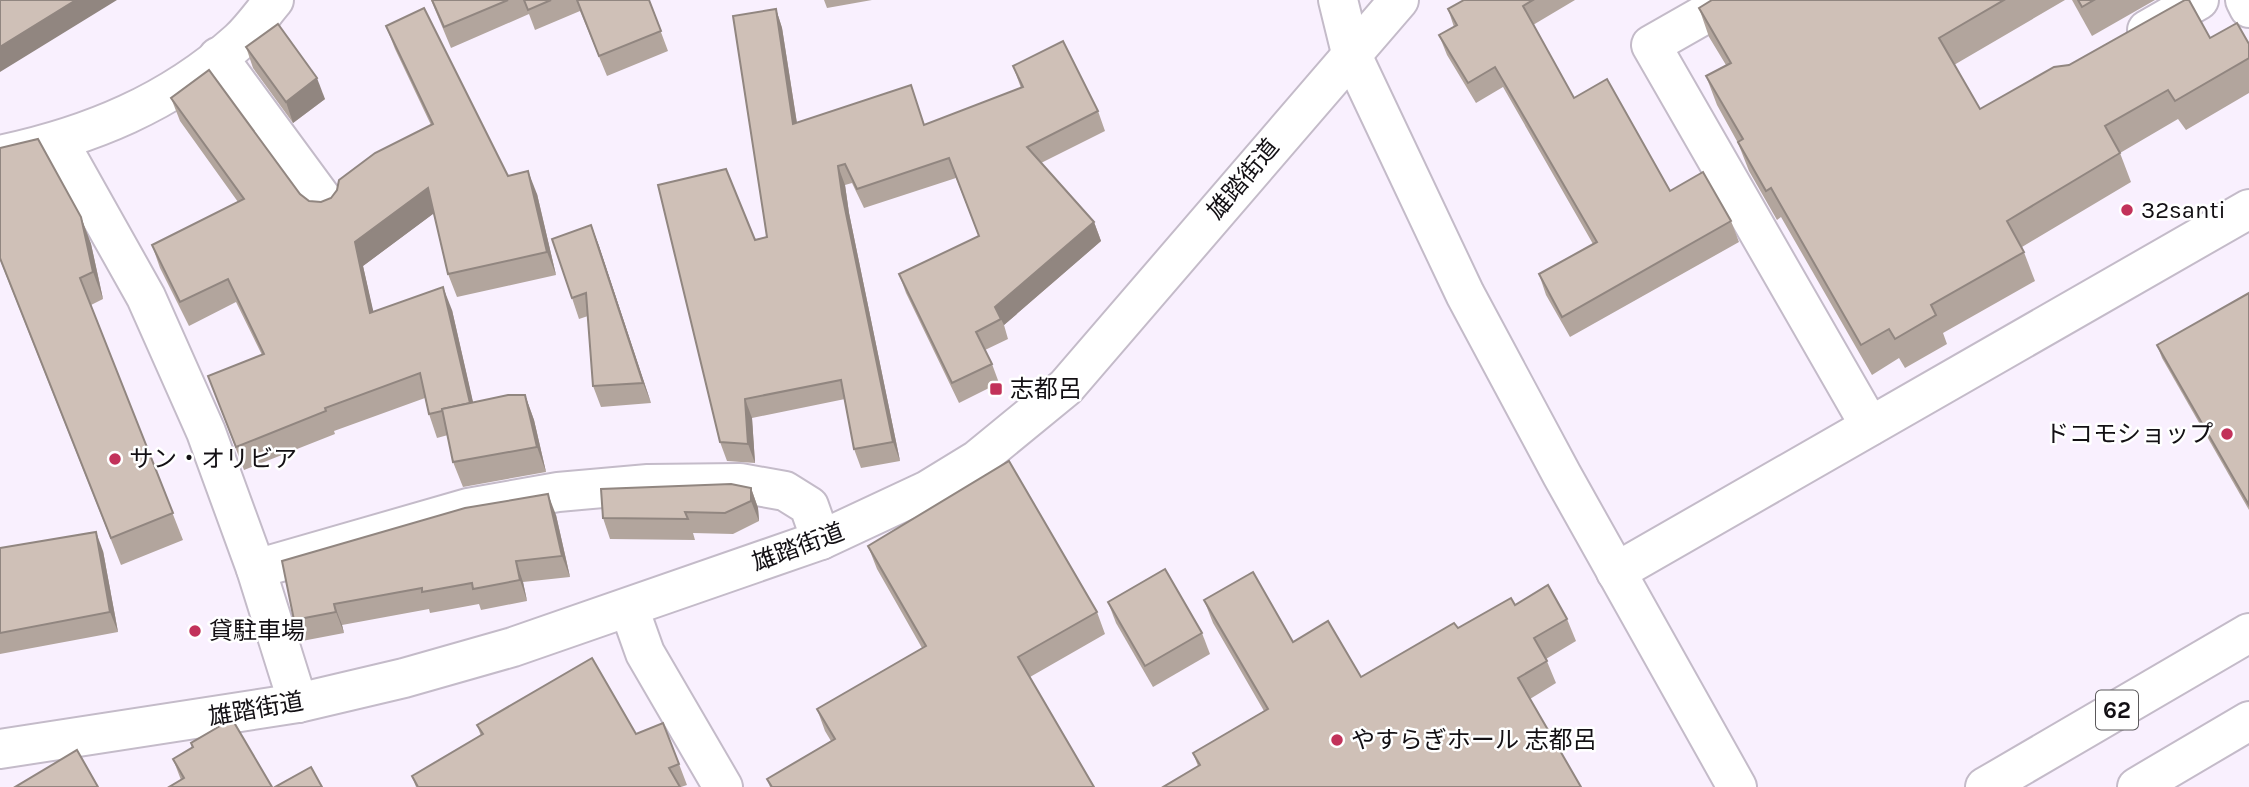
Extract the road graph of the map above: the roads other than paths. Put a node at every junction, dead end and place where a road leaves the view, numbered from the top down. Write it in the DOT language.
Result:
graph roads {
  1 [pos="274,0"];
  2 [pos="1338,0"];
  3 [pos="1399,0"];
  4 [pos="1730,0"];
  5 [pos="2199,0"];
  6 [pos="2245,0"];
  7 [pos="2249,8"];
  8 [pos="2116,48"];
  9 [pos="1350,53"];
  10 [pos="218,57"];
  11 [pos="60,142"];
  12 [pos="0,155"];
  13 [pos="320,179"];
  14 [pos="2249,209"];
  15 [pos="1870,426"];
  16 [pos="821,540"];
  17 [pos="256,569"];
  18 [pos="1616,572"];
  19 [pos="629,608"];
  20 [pos="2249,633"];
  21 [pos="298,703"];
  22 [pos="2249,721"];
  23 [pos="0,749"];
  24 [pos="723,787"];
  25 [pos="1737,787"];
  26 [pos="1986,787"];
  27 [pos="2137,787"];
  1 -- 10 [label="street"];
  2 -- 9 [label="street"];
  3 -- 9 [label="street, 雄踏街道"];
  4 -- 15 [label="street"];
  5 -- 8 [label="street"];
  6 -- 7 [label="street"];
  9 -- 16 [label="street, 雄踏街道"];
  9 -- 18 [label="street"];
  10 -- 11 [label="street"];
  10 -- 13 [label="street"];
  11 -- 12 [label="street"];
  11 -- 17 [label="street"];
  14 -- 15 [label="street"];
  15 -- 18 [label="street"];
  16 -- 17 [label="street"];
  16 -- 19 [label="street, 雄踏街道"];
  17 -- 21 [label="street"];
  18 -- 25 [label="street"];
  19 -- 21 [label="street, 雄踏街道"];
  19 -- 24 [label="street"];
  20 -- 26 [label="street, 62"];
  21 -- 23 [label="street, 雄踏街道"];
  22 -- 27 [label="street"];
}
